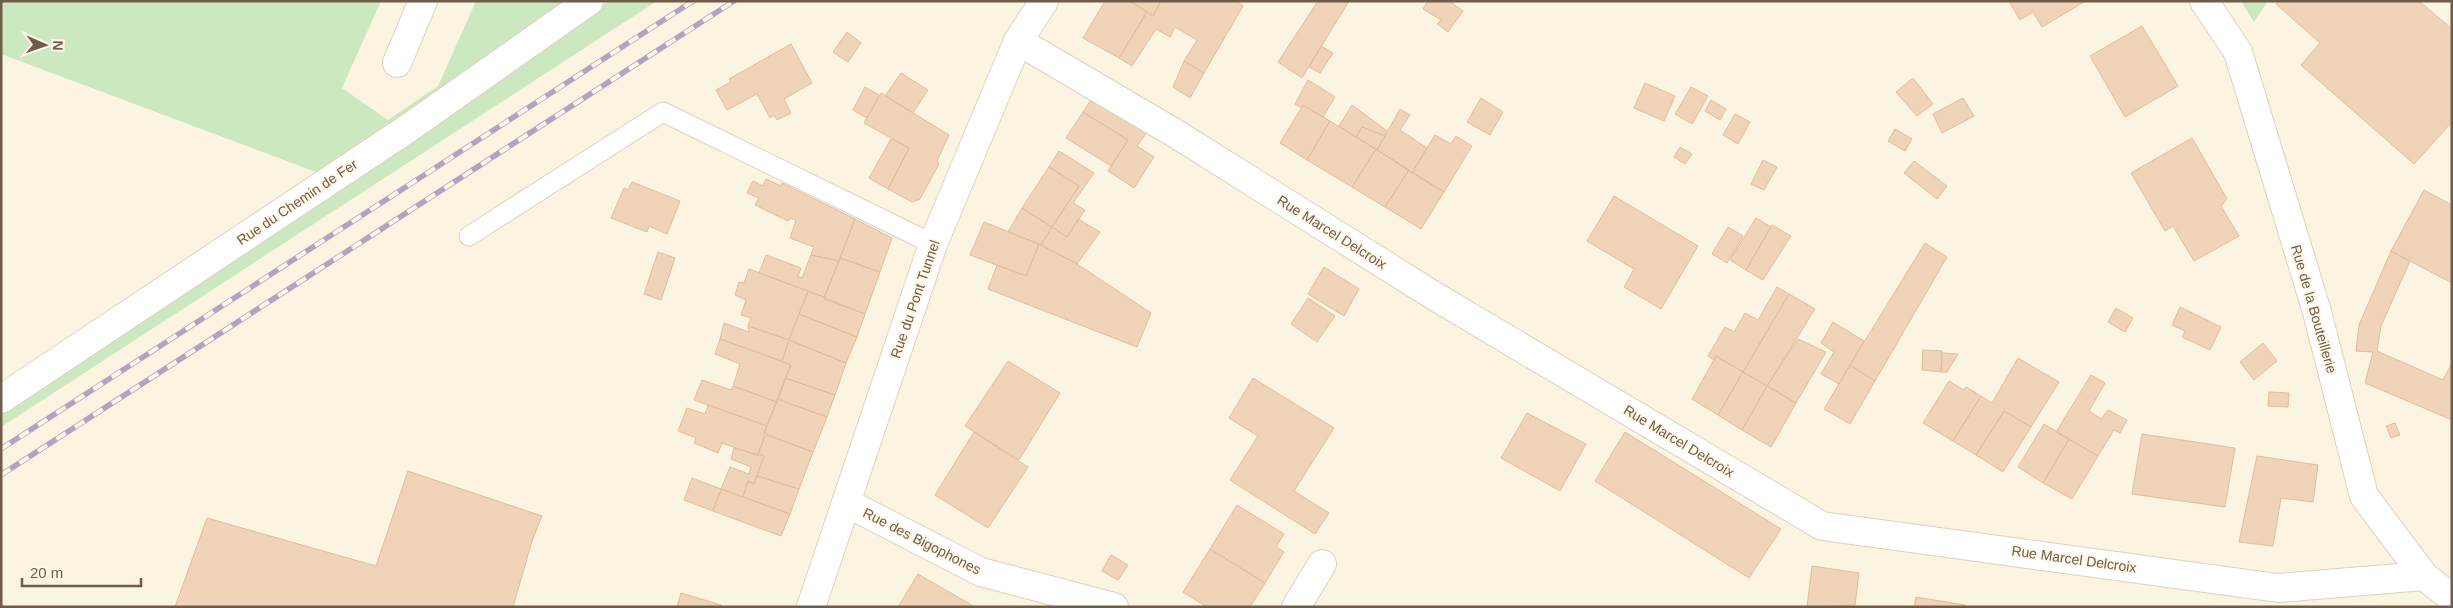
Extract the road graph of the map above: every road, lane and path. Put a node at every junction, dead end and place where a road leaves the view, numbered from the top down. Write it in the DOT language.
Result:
graph roads {
  1 [pos="423,1"];
  2 [pos="589,1"];
  3 [pos="1044,1"];
  4 [pos="2204,1"];
  5 [pos="1018,41"];
  6 [pos="397,63"];
  7 [pos="469,236"];
  8 [pos="933,244"];
  9 [pos="1,399"];
  10 [pos="847,503"];
  11 [pos="1322,564"];
  12 [pos="2424,576"];
  13 [pos="2452,598"];
  14 [pos="812,607"];
  15 [pos="1114,607"];
  16 [pos="1296,607"];
  1 -- 6 [label="street"];
  2 -- 9 [label="street, Rue du Chemin de Fer"];
  3 -- 5 [label="street, Rue du Pont Tunnel"];
  4 -- 12 [label="street, Rue de la Bouteillerie"];
  5 -- 8 [label="street, Rue du Pont Tunnel"];
  5 -- 12 [label="street, Rue Marcel Delcroix"];
  7 -- 8 [label="lane"];
  8 -- 10 [label="street, Rue du Pont Tunnel"];
  10 -- 14 [label="street, Rue du Pont Tunnel"];
  10 -- 15 [label="street, Rue des Bigophones"];
  11 -- 16 [label="street"];
  12 -- 13 [label="street, Rue de la Bouteillerie"];
}
